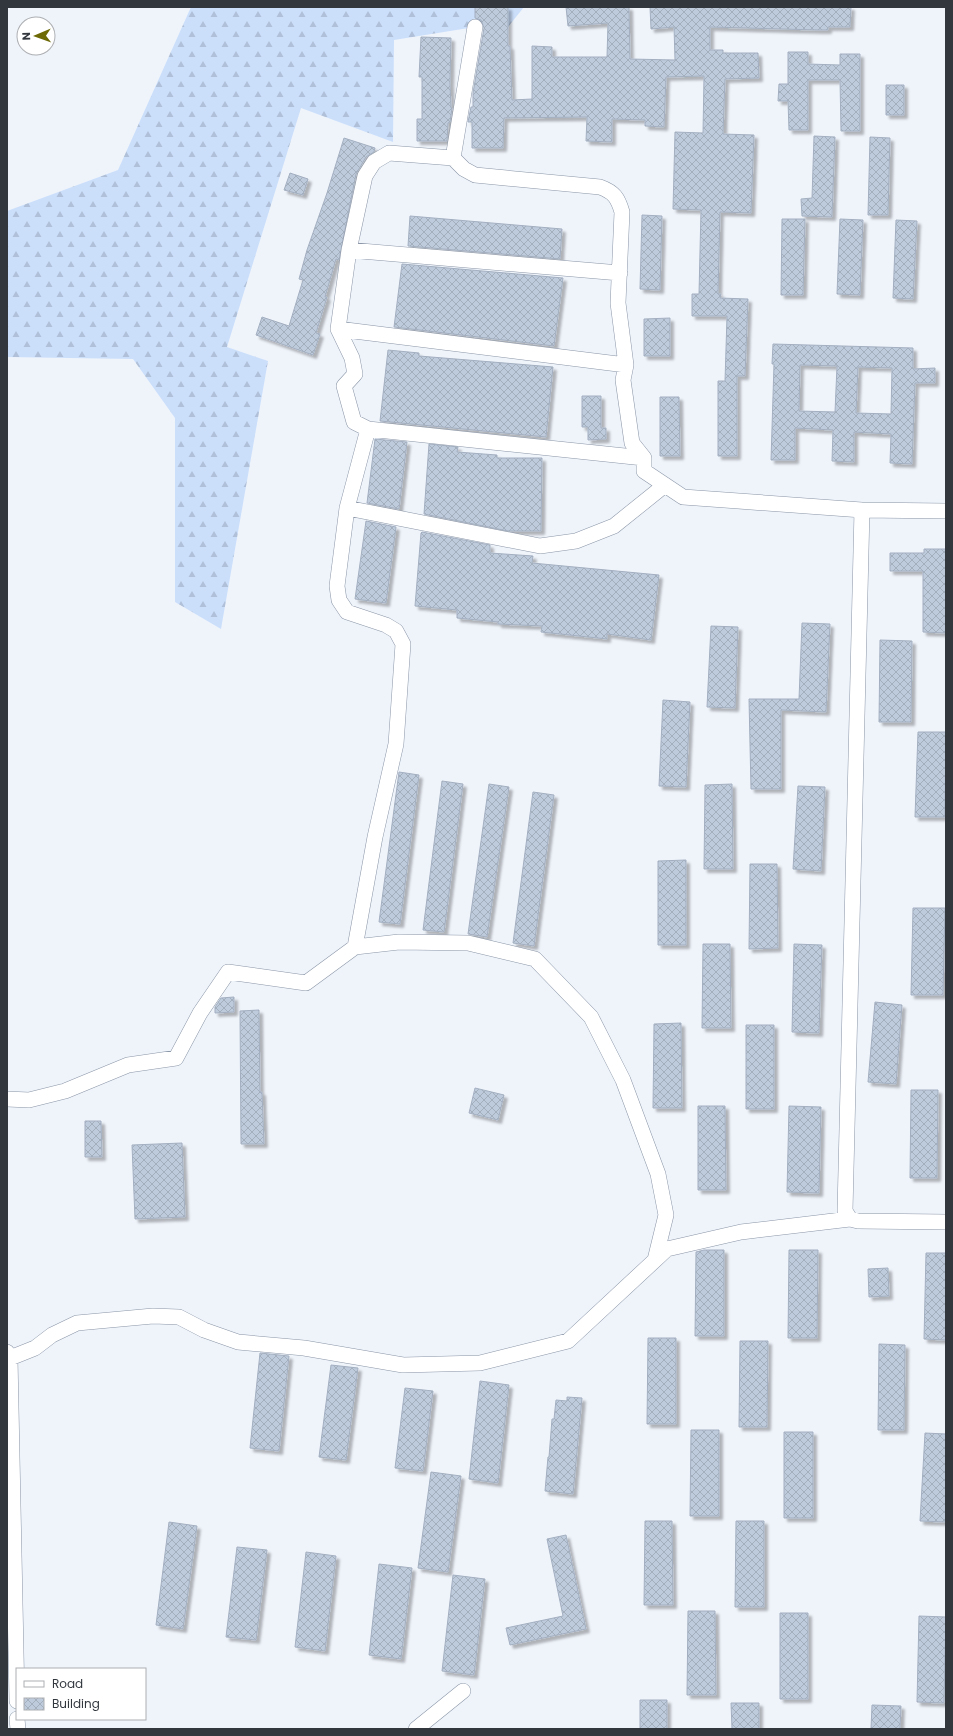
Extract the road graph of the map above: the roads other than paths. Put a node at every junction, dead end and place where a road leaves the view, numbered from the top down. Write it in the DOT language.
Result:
graph roads {
  1 [pos="475,27"];
  2 [pos="453,158"];
  3 [pos="349,250"];
  4 [pos="620,273"];
  5 [pos="338,329"];
  6 [pos="626,365"];
  7 [pos="368,429"];
  8 [pos="644,458"];
  9 [pos="664,485"];
  10 [pos="347,508"];
  11 [pos="862,510"];
  12 [pos="946,511"];
  13 [pos="355,947"];
  14 [pos="7,1099"];
  15 [pos="850,1219"];
  16 [pos="946,1222"];
  17 [pos="655,1260"];
  18 [pos="9,1355"];
  19 [pos="16,1668"];
  20 [pos="463,1691"];
  21 [pos="416,1729"];
  1 -- 2 [label="street"];
  2 -- 3 [label="street"];
  2 -- 4 [label="street"];
  3 -- 4 [label="street"];
  3 -- 5 [label="street"];
  4 -- 6 [label="street"];
  5 -- 6 [label="street"];
  5 -- 7 [label="street"];
  6 -- 8 [label="street"];
  7 -- 8 [label="street"];
  7 -- 10 [label="street"];
  8 -- 9 [label="street"];
  9 -- 10 [label="street"];
  9 -- 11 [label="street"];
  10 -- 13 [label="street"];
  11 -- 12 [label="street"];
  11 -- 15 [label="street"];
  13 -- 14 [label="street"];
  13 -- 17 [label="street"];
  15 -- 16 [label="street"];
  15 -- 17 [label="street"];
  17 -- 18 [label="street"];
  18 -- 19 [label="street"];
  20 -- 21 [label="street"];
}
